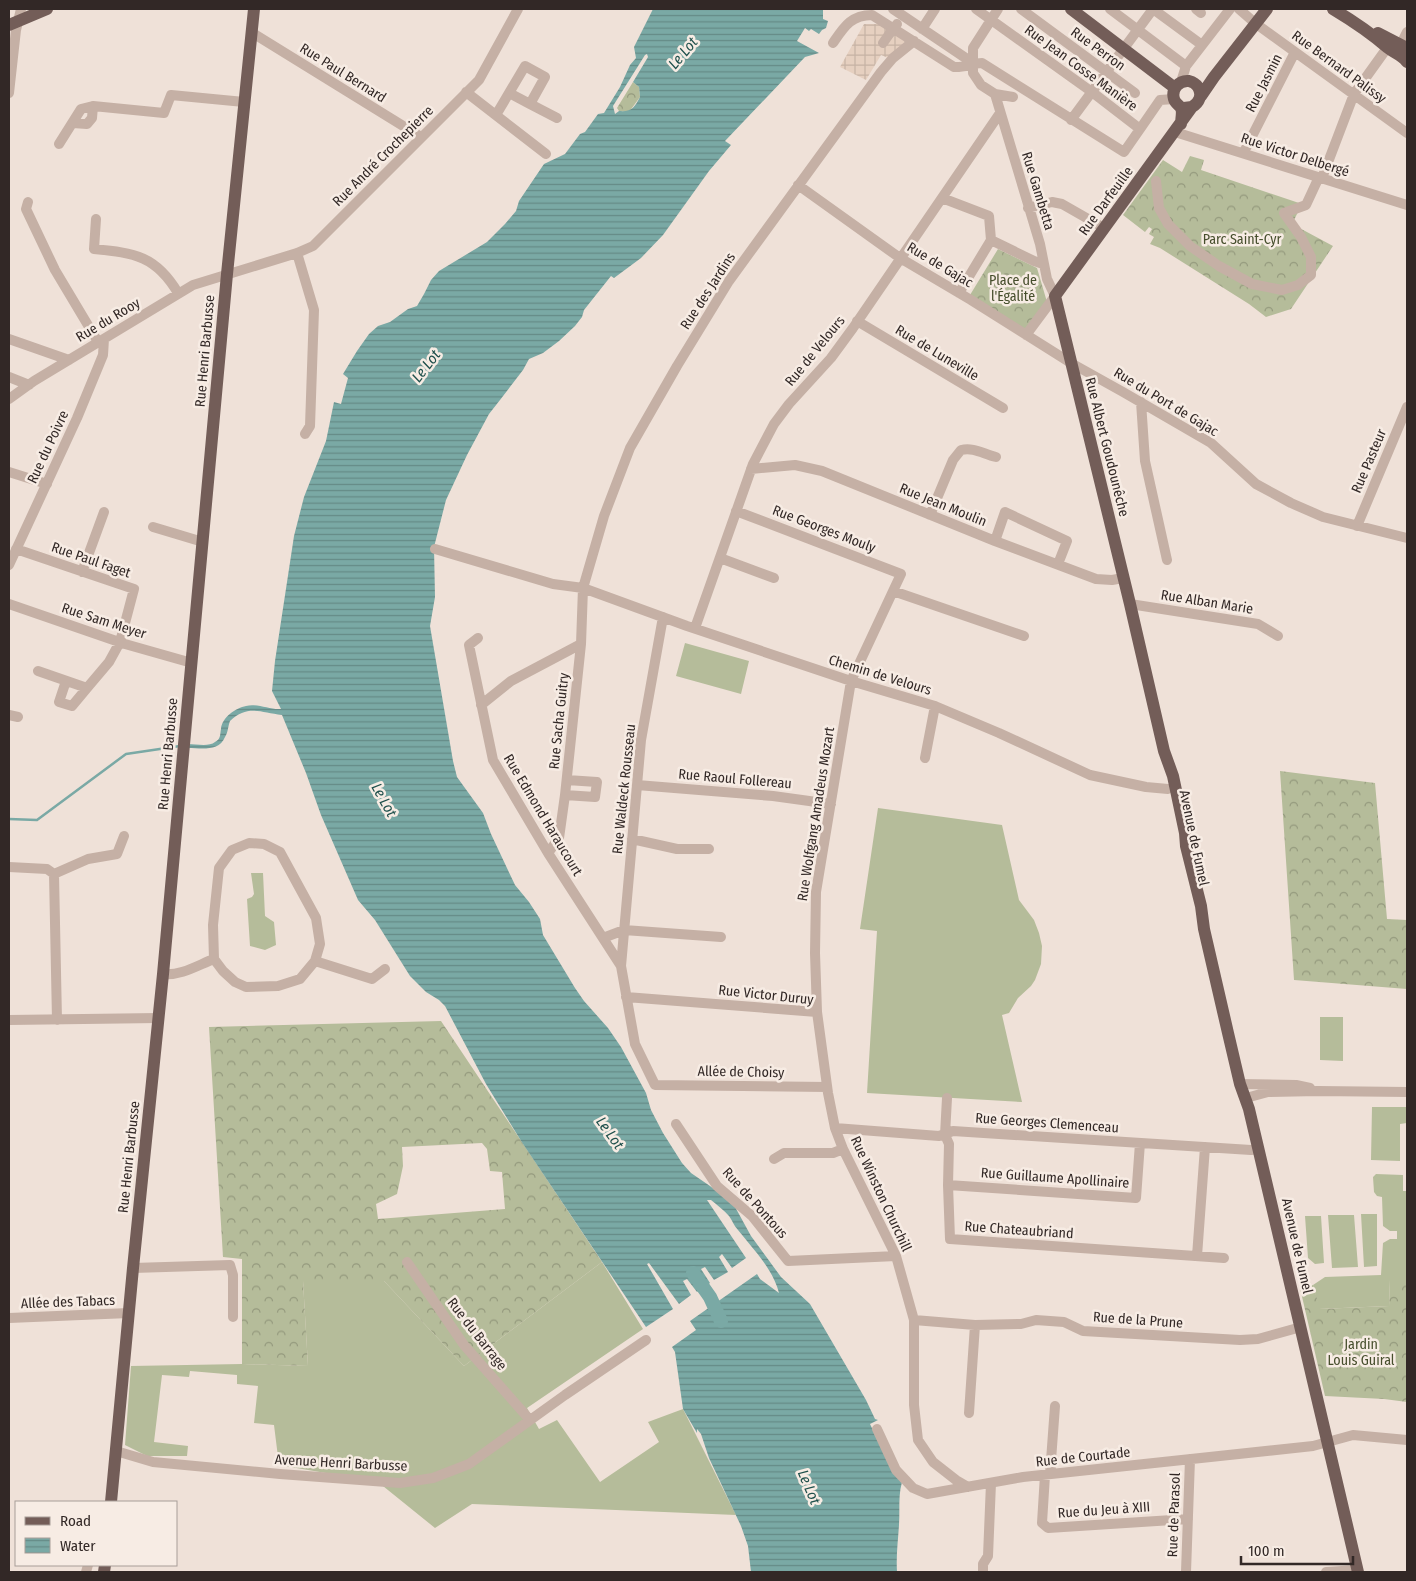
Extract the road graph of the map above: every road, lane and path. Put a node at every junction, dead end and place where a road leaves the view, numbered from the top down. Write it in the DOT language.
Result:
graph roads {
  1 [pos="47,9"];
  2 [pos="254,9"];
  3 [pos="518,9"];
  4 [pos="893,9"];
  5 [pos="935,9"];
  6 [pos="976,9"];
  7 [pos="998,9"];
  8 [pos="1021,9"];
  9 [pos="1070,9"];
  10 [pos="1110,9"];
  11 [pos="1153,9"];
  12 [pos="1230,9"];
  13 [pos="1239,9"];
  14 [pos="1267,9"];
  15 [pos="1333,9"];
  16 [pos="16,18"];
  17 [pos="991,19"];
  18 [pos="900,20"];
  19 [pos="1255,23"];
  20 [pos="922,29"];
  21 [pos="1138,30"];
  22 [pos="252,32"];
  23 [pos="1407,32"];
  24 [pos="914,41"];
  25 [pos="833,43"];
  26 [pos="883,43"];
  27 [pos="1202,45"];
  28 [pos="1124,48"];
  29 [pos="1399,50"];
  30 [pos="1295,52"];
  31 [pos="973,59"];
  32 [pos="1186,66"];
  33 [pos="1106,72"];
  34 [pos="1198,90"];
  35 [pos="466,92"];
  36 [pos="1092,92"];
  37 [pos="9,93"];
  38 [pos="509,93"];
  39 [pos="1134,93"];
  40 [pos="995,94"];
  41 [pos="1354,94"];
  42 [pos="1181,96"];
  43 [pos="1013,97"];
  44 [pos="244,102"];
  45 [pos="530,104"];
  46 [pos="1000,113"];
  47 [pos="496,115"];
  48 [pos="557,118"];
  49 [pos="1071,120"];
  50 [pos="1140,128"];
  51 [pos="1178,128"];
  52 [pos="1407,133"];
  53 [pos="421,137"];
  54 [pos="60,144"];
  55 [pos="1244,152"];
  56 [pos="546,154"];
  57 [pos="1321,178"];
  58 [pos="1156,181"];
  59 [pos="798,185"];
  60 [pos="942,198"];
  61 [pos="28,202"];
  62 [pos="1407,206"];
  63 [pos="1028,208"];
  64 [pos="96,218"];
  65 [pos="1104,228"];
  66 [pos="991,238"];
  67 [pos="297,252"];
  68 [pos="900,258"];
  69 [pos="1043,264"];
  70 [pos="227,274"];
  71 [pos="178,293"];
  72 [pos="959,293"];
  73 [pos="1055,296"];
  74 [pos="857,321"];
  75 [pos="1026,335"];
  76 [pos="9,339"];
  77 [pos="101,341"];
  78 [pos="69,360"];
  79 [pos="1071,364"];
  80 [pos="9,376"];
  81 [pos="29,385"];
  82 [pos="9,399"];
  83 [pos="1141,402"];
  84 [pos="1407,407"];
  85 [pos="1003,408"];
  86 [pos="305,434"];
  87 [pos="996,457"];
  88 [pos="751,469"];
  89 [pos="9,472"];
  90 [pos="47,484"];
  91 [pos="736,511"];
  92 [pos="104,512"];
  93 [pos="930,515"];
  94 [pos="1357,526"];
  95 [pos="153,527"];
  96 [pos="1407,538"];
  97 [pos="995,541"];
  98 [pos="203,542"];
  99 [pos="16,549"];
  100 [pos="435,549"];
  101 [pos="720,558"];
  102 [pos="1167,560"];
  103 [pos="1058,564"];
  104 [pos="9,565"];
  105 [pos="82,572"];
  106 [pos="901,574"];
  107 [pos="774,578"];
  108 [pos="1123,578"];
  109 [pos="582,588"];
  110 [pos="893,591"];
  111 [pos="9,604"];
  112 [pos="1130,604"];
  113 [pos="663,617"];
  114 [pos="695,628"];
  115 [pos="1024,636"];
  116 [pos="1278,636"];
  117 [pos="478,638"];
  118 [pos="120,642"];
  119 [pos="581,644"];
  120 [pos="192,663"];
  121 [pos="38,671"];
  122 [pos="66,681"];
  123 [pos="851,681"];
  124 [pos="87,688"];
  125 [pos="481,705"];
  126 [pos="935,706"];
  127 [pos="925,758"];
  128 [pos="567,780"];
  129 [pos="637,785"];
  130 [pos="1172,788"];
  131 [pos="565,795"];
  132 [pos="831,804"];
  133 [pos="124,836"];
  134 [pos="632,839"];
  135 [pos="709,849"];
  136 [pos="548,853"];
  137 [pos="9,867"];
  138 [pos="54,874"];
  139 [pos="624,930"];
  140 [pos="721,937"];
  141 [pos="603,938"];
  142 [pos="214,958"];
  143 [pos="315,961"];
  144 [pos="621,966"];
  145 [pos="385,969"];
  146 [pos="164,974"];
  147 [pos="626,997"];
  148 [pos="817,1012"];
  149 [pos="158,1018"];
  150 [pos="9,1020"];
  151 [pos="57,1020"];
  152 [pos="1240,1084"];
  153 [pos="827,1087"];
  154 [pos="1318,1091"];
  155 [pos="1407,1092"];
  156 [pos="947,1098"];
  157 [pos="1246,1098"];
  158 [pos="676,1124"];
  159 [pos="835,1128"];
  160 [pos="945,1135"];
  161 [pos="1140,1143"];
  162 [pos="1205,1147"];
  163 [pos="1258,1149"];
  164 [pos="843,1150"];
  165 [pos="774,1159"];
  166 [pos="948,1185"];
  167 [pos="896,1256"];
  168 [pos="1197,1256"];
  169 [pos="1224,1258"];
  170 [pos="407,1262"];
  171 [pos="133,1268"];
  172 [pos="129,1313"];
  173 [pos="9,1318"];
  174 [pos="233,1318"];
  175 [pos="914,1320"];
  176 [pos="975,1325"];
  177 [pos="1301,1327"];
  178 [pos="646,1340"];
  179 [pos="1056,1406"];
  180 [pos="970,1413"];
  181 [pos="530,1420"];
  182 [pos="877,1429"];
  183 [pos="1407,1440"];
  184 [pos="1328,1443"];
  185 [pos="116,1450"];
  186 [pos="1190,1460"];
  187 [pos="1048,1474"];
  188 [pos="991,1483"];
  189 [pos="968,1486"];
  190 [pos="111,1501"];
  191 [pos="1188,1519"];
  192 [pos="1358,1571"];
  193 [pos="983,1572"];
  194 [pos="1186,1572"];
  195 [pos="1326,1572"];
  1 -- 16 [label="main road"];
  2 -- 22 [label="main road, Rue Henri Barbusse"];
  3 -- 35 [label="street, Rue André Crochepierre"];
  4 -- 18 [label="street"];
  5 -- 20 [label="street"];
  6 -- 17 [label="street, Rue Jean Cosse Manière"];
  7 -- 17 [label="street"];
  8 -- 33 [label="street, Rue Perron"];
  9 -- 28 [label="main road"];
  10 -- 21 [label="street"];
  11 -- 21 [label="street"];
  11 -- 27 [label="street"];
  12 -- 27 [label="street"];
  13 -- 19 [label="street, Rue Bernard Palissy"];
  14 -- 19 [label="main road"];
  15 -- 29 [label="main road"];
  16 -- 37 [label="street"];
  17 -- 31 [label="street"];
  17 -- 36 [label="street, Rue Jean Cosse Manière"];
  18 -- 20 [label="street"];
  18 -- 26 [label="street, bridge"];
  19 -- 30 [label="street, Rue Bernard Palissy"];
  19 -- 34 [label="main road"];
  20 -- 31 [label="street"];
  21 -- 28 [label="street"];
  21 -- 32 [label="street"];
  22 -- 44 [label="main road, Rue Henri Barbusse"];
  22 -- 53 [label="street, Rue Paul Bernard"];
  23 -- 29 [label="street"];
  24 -- 25 [label="street"];
  24 -- 31 [label="street"];
  24 -- 59 [label="street, Rue des Jardins"];
  27 -- 32 [label="street"];
  28 -- 33 [label="street"];
  28 -- 42 [label="main road"];
  29 -- 41 [label="street"];
  30 -- 41 [label="street, Rue Bernard Palissy"];
  30 -- 55 [label="street, Rue Jasmin"];
  31 -- 40 [label="street"];
  31 -- 49 [label="street"];
  32 -- 42 [label="street"];
  33 -- 36 [label="street"];
  33 -- 39 [label="street, Rue Perron"];
  34 -- 42 [label="main road"];
  34 -- 42 [label="main road"];
  35 -- 47 [label="street"];
  35 -- 53 [label="street, Rue André Crochepierre"];
  36 -- 49 [label="street"];
  36 -- 50 [label="street, Rue Jean Cosse Manière"];
  38 -- 45 [label="street"];
  38 -- 45 [label="street"];
  38 -- 47 [label="street"];
  40 -- 43 [label="street"];
  40 -- 46 [label="street, Rue Gambetta"];
  41 -- 52 [label="street, Rue Bernard Palissy"];
  41 -- 57 [label="street"];
  42 -- 50 [label="street, Rue Jean Cosse Manière"];
  42 -- 51 [label="main road"];
  44 -- 54 [label="street"];
  44 -- 70 [label="main road, Rue Henri Barbusse"];
  45 -- 48 [label="street"];
  46 -- 60 [label="street, Rue de Velours"];
  46 -- 63 [label="street, Rue Gambetta"];
  47 -- 56 [label="street"];
  49 -- 50 [label="street"];
  51 -- 55 [label="street, Rue Victor Delbergé"];
  51 -- 65 [label="main road, Rue Darfeuille"];
  53 -- 67 [label="street, Rue André Crochepierre"];
  55 -- 57 [label="street, Rue Victor Delbergé"];
  57 -- 58 [label="street"];
  57 -- 62 [label="street, Rue Victor Delbergé"];
  59 -- 68 [label="street, Rue de Gajac"];
  59 -- 109 [label="street, Rue des Jardins"];
  60 -- 66 [label="street"];
  60 -- 68 [label="street, Rue de Velours"];
  61 -- 77 [label="street"];
  63 -- 65 [label="street"];
  63 -- 69 [label="street, Rue Gambetta"];
  64 -- 71 [label="street"];
  65 -- 73 [label="main road, Rue Darfeuille"];
  66 -- 69 [label="street"];
  66 -- 72 [label="street"];
  67 -- 70 [label="street, Rue André Crochepierre"];
  67 -- 86 [label="street"];
  68 -- 72 [label="street, Rue de Gajac"];
  68 -- 74 [label="street, Rue de Velours"];
  69 -- 73 [label="street, Rue Gambetta"];
  70 -- 71 [label="street, Rue du Rooy"];
  70 -- 98 [label="main road, Rue Henri Barbusse"];
  71 -- 77 [label="street, Rue du Rooy"];
  72 -- 75 [label="street, Rue de Gajac"];
  73 -- 75 [label="street"];
  73 -- 79 [label="main road, Rue Albert Goudounêche"];
  74 -- 85 [label="street, Rue de Luneville"];
  74 -- 88 [label="street, Rue de Velours"];
  75 -- 79 [label="street, Rue de Gajac"];
  76 -- 78 [label="street"];
  77 -- 78 [label="street, Rue du Rooy"];
  77 -- 90 [label="street, Rue du Poivre"];
  78 -- 81 [label="street, Rue du Rooy"];
  79 -- 83 [label="street, Rue du Port de Gajac"];
  79 -- 108 [label="main road, Rue Albert Goudounêche"];
  80 -- 81 [label="street"];
  81 -- 82 [label="street, Rue du Rooy"];
  83 -- 94 [label="street, Rue du Port de Gajac"];
  83 -- 102 [label="street"];
  84 -- 94 [label="street, Rue Pasteur"];
  87 -- 93 [label="street"];
  88 -- 91 [label="street, Rue de Velours"];
  88 -- 93 [label="street, Rue Jean Moulin"];
  89 -- 90 [label="street"];
  90 -- 99 [label="street, Rue du Poivre"];
  91 -- 101 [label="street, Rue de Velours"];
  91 -- 106 [label="street, Rue Georges Mouly"];
  92 -- 105 [label="street"];
  93 -- 97 [label="street, Rue Jean Moulin"];
  94 -- 96 [label="street, Rue du Port de Gajac"];
  95 -- 98 [label="street"];
  97 -- 103 [label="street, Rue Jean Moulin"];
  97 -- 103 [label="street"];
  98 -- 120 [label="main road, Rue Henri Barbusse"];
  99 -- 104 [label="street, Rue du Poivre"];
  99 -- 105 [label="street, Rue Paul Faget"];
  100 -- 109 [label="street, Chemin de Velours"];
  101 -- 107 [label="street"];
  101 -- 114 [label="street, Rue de Velours"];
  103 -- 108 [label="street, Rue Jean Moulin"];
  105 -- 118 [label="street, Rue Paul Faget"];
  106 -- 110 [label="street, Rue Wolfgang Amadeus Mozart"];
  108 -- 112 [label="main road, Rue Albert Goudounêche"];
  109 -- 113 [label="street, Chemin de Velours"];
  109 -- 119 [label="street, Rue Sacha Guitry"];
  110 -- 115 [label="street"];
  110 -- 123 [label="street, Rue Wolfgang Amadeus Mozart"];
  111 -- 118 [label="street, Rue Sam Meyer"];
  112 -- 116 [label="street, Rue Alban Marie"];
  112 -- 130 [label="main road, Avenue de Fumel"];
  113 -- 114 [label="street, Chemin de Velours"];
  113 -- 129 [label="street, Rue Waldeck Rousseau"];
  114 -- 123 [label="street, Chemin de Velours"];
  117 -- 125 [label="street, Rue Edmond Haraucourt"];
  118 -- 120 [label="street, Rue Sam Meyer"];
  118 -- 124 [label="street"];
  119 -- 125 [label="street"];
  119 -- 128 [label="street, Rue Sacha Guitry"];
  120 -- 146 [label="main road, Rue Henri Barbusse"];
  121 -- 122 [label="street"];
  122 -- 124 [label="street"];
  122 -- 124 [label="street"];
  123 -- 126 [label="street, Chemin de Velours"];
  123 -- 132 [label="street, Rue Wolfgang Amadeus Mozart"];
  125 -- 136 [label="street, Rue Edmond Haraucourt"];
  126 -- 127 [label="street"];
  126 -- 130 [label="street, Chemin de Velours"];
  128 -- 131 [label="street, Rue Sacha Guitry"];
  128 -- 131 [label="street"];
  129 -- 132 [label="street, Rue Raoul Follereau"];
  129 -- 134 [label="street, Rue Waldeck Rousseau"];
  130 -- 152 [label="main road, Avenue de Fumel"];
  131 -- 136 [label="street, Rue Sacha Guitry"];
  132 -- 148 [label="street, Rue Wolfgang Amadeus Mozart"];
  133 -- 138 [label="street"];
  134 -- 135 [label="street"];
  134 -- 139 [label="street, Rue Waldeck Rousseau"];
  136 -- 141 [label="street, Rue Edmond Haraucourt"];
  137 -- 138 [label="street"];
  138 -- 151 [label="street"];
  139 -- 140 [label="street"];
  139 -- 141 [label="street"];
  139 -- 144 [label="street, Rue Waldeck Rousseau"];
  141 -- 144 [label="street, Rue Edmond Haraucourt"];
  142 -- 143 [label="street"];
  142 -- 143 [label="street"];
  142 -- 146 [label="street"];
  143 -- 145 [label="street"];
  144 -- 147 [label="street, Rue Edmond Haraucourt"];
  146 -- 149 [label="main road, Rue Henri Barbusse"];
  147 -- 148 [label="street, Rue Victor Duruy"];
  147 -- 153 [label="street, Allée de Choisy"];
  148 -- 153 [label="street, Rue Victor Duruy"];
  149 -- 151 [label="street"];
  149 -- 171 [label="main road, Rue Henri Barbusse"];
  150 -- 151 [label="street"];
  152 -- 154 [label="street"];
  152 -- 157 [label="main road, Avenue de Fumel"];
  153 -- 159 [label="street, Rue Victor Duruy"];
  154 -- 155 [label="street"];
  154 -- 157 [label="street"];
  156 -- 160 [label="street, Rue Chateaubriand"];
  157 -- 163 [label="main road, Avenue de Fumel"];
  158 -- 167 [label="street, Rue de Pontous"];
  159 -- 160 [label="street, Rue Georges Clemenceau"];
  159 -- 164 [label="street, Rue Winston Churchill"];
  160 -- 161 [label="street, Rue Georges Clemenceau"];
  160 -- 166 [label="street, Rue Chateaubriand"];
  161 -- 162 [label="street, Rue Georges Clemenceau"];
  161 -- 166 [label="street, Rue Guillaume Apollinaire"];
  162 -- 163 [label="street, Rue Georges Clemenceau"];
  162 -- 168 [label="street"];
  163 -- 177 [label="main road, Avenue de Fumel"];
  164 -- 165 [label="street"];
  164 -- 167 [label="street, Rue Winston Churchill"];
  166 -- 168 [label="street, Rue Chateaubriand"];
  167 -- 175 [label="street, Rue Winston Churchill"];
  168 -- 169 [label="street, Rue Chateaubriand"];
  170 -- 181 [label="street, Rue du Barrage"];
  171 -- 172 [label="main road, Rue Henri Barbusse"];
  171 -- 174 [label="street"];
  172 -- 173 [label="street, Allée des Tabacs"];
  172 -- 185 [label="main road, Rue Henri Barbusse"];
  175 -- 176 [label="street, Rue de la Prune"];
  175 -- 189 [label="street, Rue Winston Churchill"];
  176 -- 177 [label="street, Rue de la Prune"];
  176 -- 180 [label="street"];
  177 -- 184 [label="main road, Avenue de Fumel"];
  178 -- 181 [label="street, Avenue Henri Barbusse"];
  179 -- 187 [label="street"];
  181 -- 185 [label="street, Avenue Henri Barbusse"];
  182 -- 189 [label="street, Rue de Courtade"];
  183 -- 184 [label="street, Rue de Courtade"];
  184 -- 186 [label="street, Rue de Courtade"];
  184 -- 192 [label="main road, Avenue de Fumel"];
  185 -- 190 [label="main road, Rue Henri Barbusse"];
  186 -- 187 [label="street, Rue de Courtade"];
  186 -- 191 [label="street, Rue de Parasol"];
  187 -- 188 [label="street, Rue de Courtade"];
  187 -- 191 [label="street, Rue du Jeu à XIII"];
  188 -- 189 [label="street, Rue de Courtade"];
  188 -- 193 [label="street"];
  191 -- 194 [label="street, Rue de Parasol"];
  192 -- 195 [label="street"];
}
